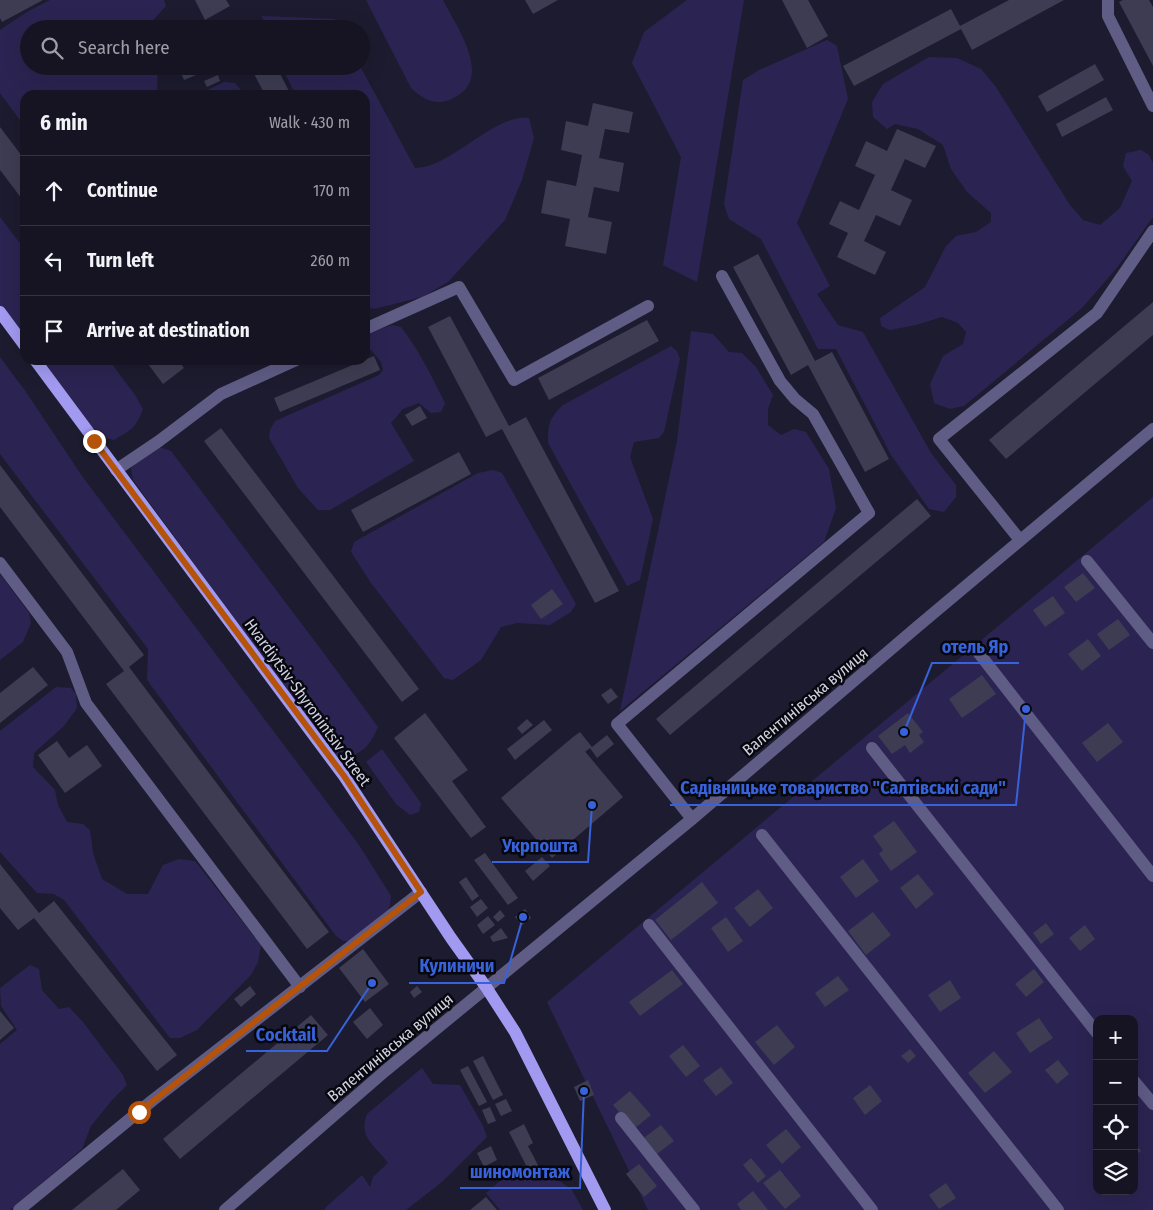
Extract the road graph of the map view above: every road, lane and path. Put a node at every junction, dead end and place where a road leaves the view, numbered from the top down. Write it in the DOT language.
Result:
graph roads {
  1 [pos="1108,0"];
  2 [pos="1153,106"];
  3 [pos="1153,231"];
  4 [pos="722,276"];
  5 [pos="648,306"];
  6 [pos="0,312"];
  7 [pos="370,327"];
  8 [pos="20,339"];
  9 [pos="39,365"];
  10 [pos="285,365"];
  11 [pos="1153,429"];
  12 [pos="116,470"];
  13 [pos="1020,540"];
  14 [pos="1087,561"];
  15 [pos="0,563"];
  16 [pos="1153,643"];
  17 [pos="978,652"];
  18 [pos="872,748"];
  19 [pos="692,819"];
  20 [pos="762,835"];
  21 [pos="1153,876"];
  22 [pos="421,892"];
  23 [pos="649,925"];
  24 [pos="300,987"];
  25 [pos="486,987"];
  26 [pos="1093,1028"];
  27 [pos="1138,1086"];
  28 [pos="1153,1104"];
  29 [pos="621,1118"];
  30 [pos="19,1210"];
  31 [pos="225,1210"];
  32 [pos="605,1210"];
  33 [pos="694,1210"];
  34 [pos="872,1210"];
  35 [pos="1058,1210"];
  1 -- 2 [label="street"];
  3 -- 13 [label="street"];
  4 -- 19 [label="street"];
  5 -- 7 [label="street"];
  6 -- 8 [label="main road"];
  9 -- 12 [label="main road, Hvardiytsiv-Shyronintsiv Street"];
  10 -- 12 [label="street"];
  11 -- 13 [label="street, Валентинівська вулиця"];
  12 -- 22 [label="main road, Hvardiytsiv-Shyronintsiv Street"];
  13 -- 19 [label="street, Валентинівська вулиця"];
  14 -- 16 [label="street"];
  15 -- 24 [label="street"];
  17 -- 21 [label="street"];
  18 -- 26 [label="street"];
  19 -- 25 [label="street, Валентинівська вулиця"];
  20 -- 35 [label="street"];
  22 -- 24 [label="street"];
  22 -- 25 [label="main road, Hvardiytsiv-Shyronintsiv Street"];
  23 -- 34 [label="street"];
  24 -- 30 [label="street"];
  25 -- 31 [label="street, Валентинівська вулиця"];
  25 -- 32 [label="main road, Hvardiytsiv-Shyronintsiv Street"];
  27 -- 28 [label="street"];
  29 -- 33 [label="street"];
}
